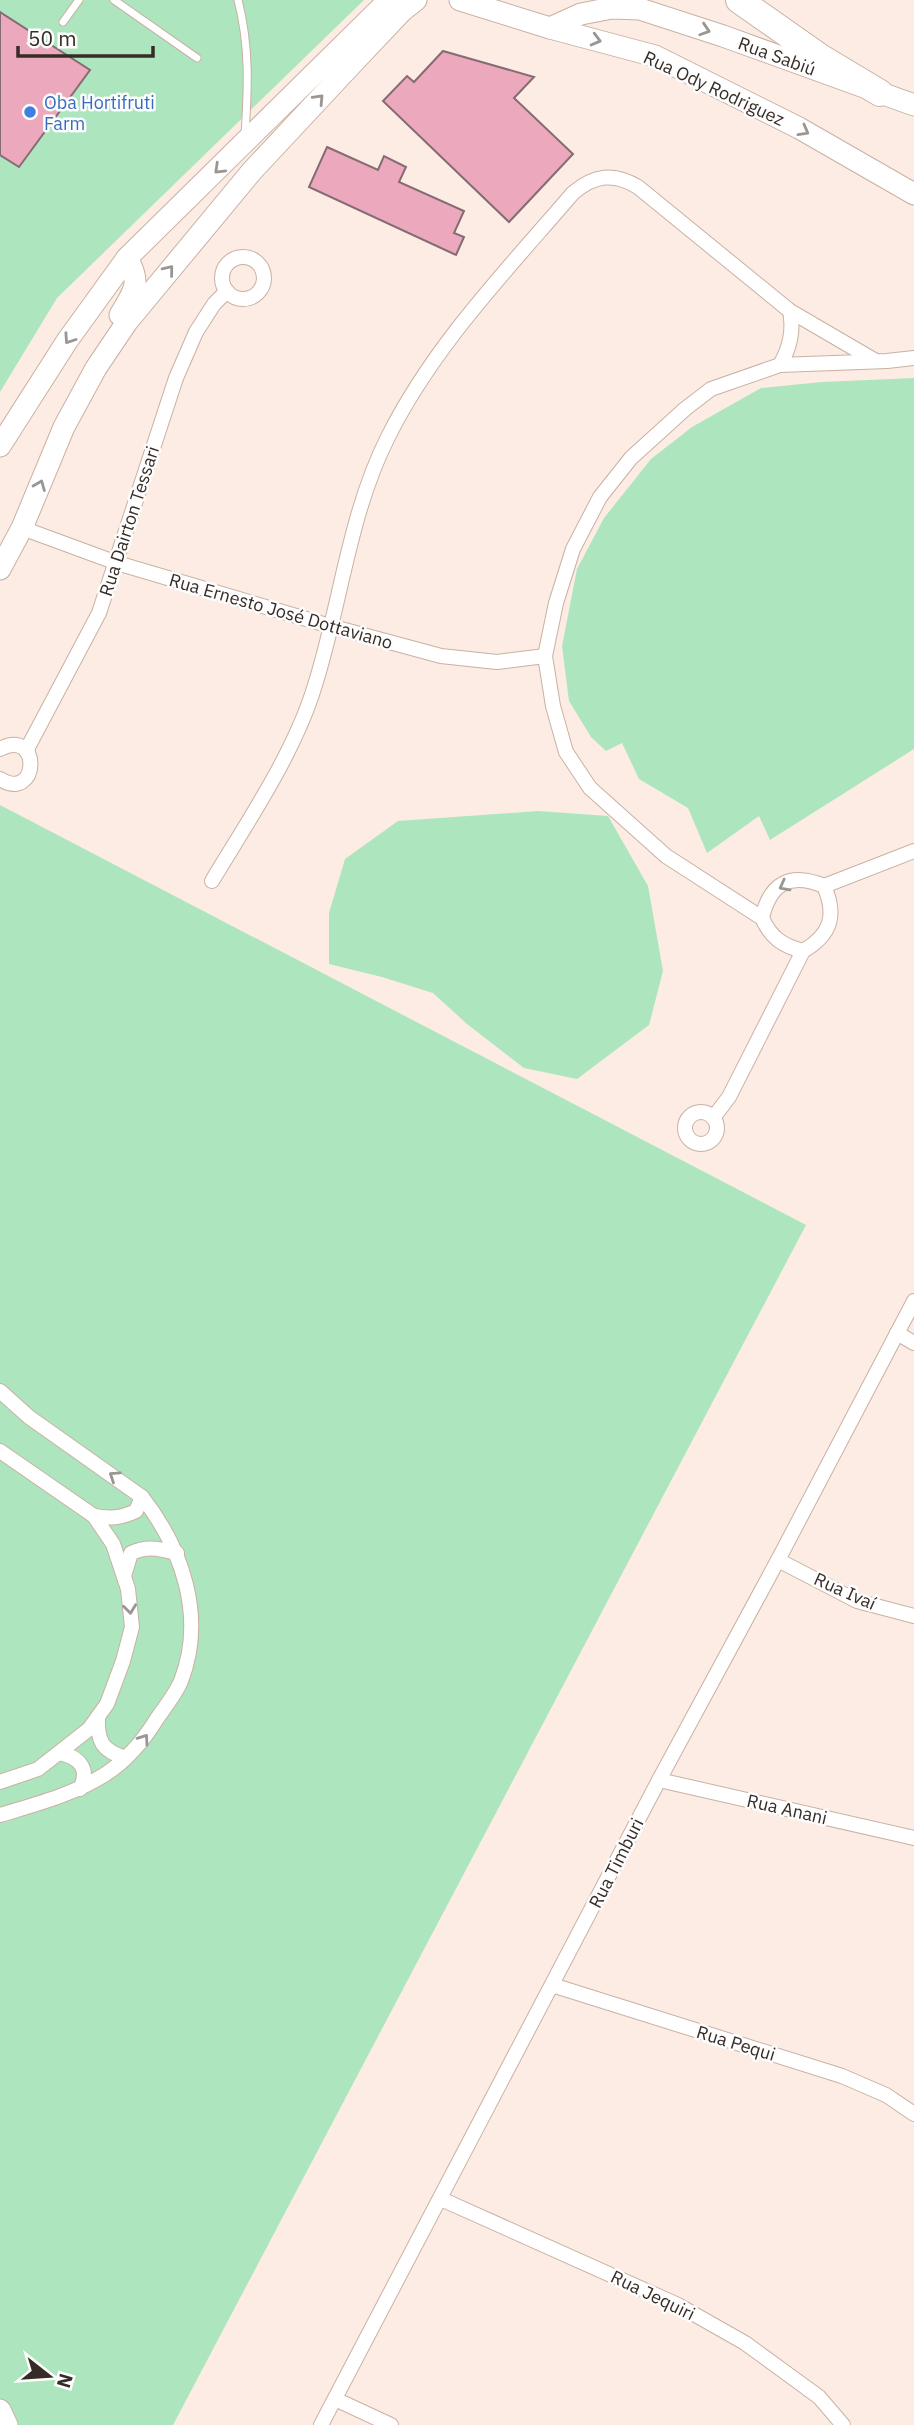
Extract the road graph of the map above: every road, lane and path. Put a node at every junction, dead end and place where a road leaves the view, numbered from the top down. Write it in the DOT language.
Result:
graph roads {
  1 [pos="79,0"];
  2 [pos="114,0"];
  3 [pos="238,0"];
  4 [pos="389,0"];
  5 [pos="416,0"];
  6 [pos="460,0"];
  7 [pos="739,0"];
  8 [pos="63,22"];
  9 [pos="550,28"];
  10 [pos="197,58"];
  11 [pos="880,93"];
  12 [pos="914,104"];
  13 [pos="245,143"];
  14 [pos="914,194"];
  15 [pos="127,258"];
  16 [pos="228,291"];
  17 [pos="790,311"];
  18 [pos="914,358"];
  19 [pos="874,360"];
  20 [pos="780,365"];
  21 [pos="96,368"];
  22 [pos="0,446"];
  23 [pos="22,528"];
  24 [pos="117,563"];
  25 [pos="0,569"];
  26 [pos="331,626"];
  27 [pos="545,656"];
  28 [pos="0,749"];
  29 [pos="26,751"];
  30 [pos="0,779"];
  31 [pos="914,851"];
  32 [pos="212,881"];
  33 [pos="824,886"];
  34 [pos="762,918"];
  35 [pos="803,951"];
  36 [pos="713,1118"];
  37 [pos="914,1301"];
  38 [pos="897,1333"];
  39 [pos="914,1343"];
  40 [pos="0,1391"];
  41 [pos="0,1451"];
  42 [pos="142,1497"];
  43 [pos="94,1516"];
  44 [pos="177,1553"];
  45 [pos="778,1560"];
  46 [pos="124,1576"];
  47 [pos="914,1616"];
  48 [pos="97,1717"];
  49 [pos="59,1753"];
  50 [pos="126,1758"];
  51 [pos="659,1780"];
  52 [pos="0,1783"];
  53 [pos="80,1789"];
  54 [pos="0,1815"];
  55 [pos="914,1838"];
  56 [pos="552,1985"];
  57 [pos="914,2114"];
  58 [pos="441,2199"];
  59 [pos="335,2399"];
  60 [pos="0,2410"];
  61 [pos="7,2425"];
  62 [pos="321,2425"];
  63 [pos="391,2425"];
  64 [pos="843,2425"];
  1 -- 8 [label="lane"];
  2 -- 10 [label="lane"];
  3 -- 13 [label="lane"];
  4 -- 13 [label="main road"];
  21 -- 5 [label="main road, one-way"];
  6 -- 9 [label="main road, Rua Ody Rodriguez"];
  7 -- 11 [label="highway"];
  9 -- 11 [label="main road, Rua Sabiú, one-way"];
  9 -- 14 [label="main road, Rua Ody Rodriguez, one-way"];
  11 -- 12 [label="main road, Rua Sabiú"];
  13 -- 15 [label="main road, one-way"];
  15 -- 21 [label="main road"];
  15 -- 22 [label="main road, one-way"];
  16 -- 24 [label="street, Rua Dairton Tessari"];
  17 -- 19 [label="street"];
  17 -- 20 [label="street"];
  17 -- 26 [label="street"];
  18 -- 19 [label="street"];
  19 -- 20 [label="street"];
  20 -- 27 [label="street"];
  23 -- 21 [label="main road, one-way"];
  23 -- 24 [label="street, Rua Ernesto José Dottaviano"];
  23 -- 25 [label="main road"];
  24 -- 26 [label="street, Rua Ernesto José Dottaviano"];
  24 -- 29 [label="street, Rua Dairton Tessari"];
  26 -- 27 [label="street, Rua Ernesto José Dottaviano"];
  26 -- 32 [label="street"];
  27 -- 34 [label="street"];
  28 -- 29 [label="street"];
  29 -- 30 [label="street, Rua Dairton Tessari"];
  31 -- 33 [label="street"];
  33 -- 34 [label="street, one-way"];
  33 -- 35 [label="street"];
  34 -- 35 [label="street"];
  35 -- 36 [label="street"];
  37 -- 38 [label="street, Rua Timburi"];
  38 -- 39 [label="street"];
  38 -- 45 [label="street, Rua Timburi"];
  42 -- 40 [label="street, one-way"];
  41 -- 43 [label="street"];
  42 -- 43 [label="street"];
  42 -- 44 [label="street"];
  43 -- 46 [label="street"];
  44 -- 46 [label="street"];
  50 -- 44 [label="street, one-way"];
  45 -- 47 [label="street, Rua Ivaí"];
  45 -- 51 [label="street, Rua Timburi"];
  46 -- 48 [label="street, one-way"];
  48 -- 49 [label="street"];
  48 -- 50 [label="street"];
  49 -- 52 [label="street"];
  49 -- 53 [label="street"];
  50 -- 53 [label="street"];
  51 -- 55 [label="street, Rua Anani"];
  51 -- 56 [label="street, Rua Timburi"];
  53 -- 54 [label="street"];
  56 -- 57 [label="street, Rua Pequi"];
  56 -- 58 [label="street, Rua Timburi"];
  58 -- 59 [label="street, Rua Timburi"];
  58 -- 64 [label="street, Rua Jequiri"];
  59 -- 62 [label="street, Rua Timburi"];
  59 -- 63 [label="street"];
  60 -- 61 [label="main road"];
}
